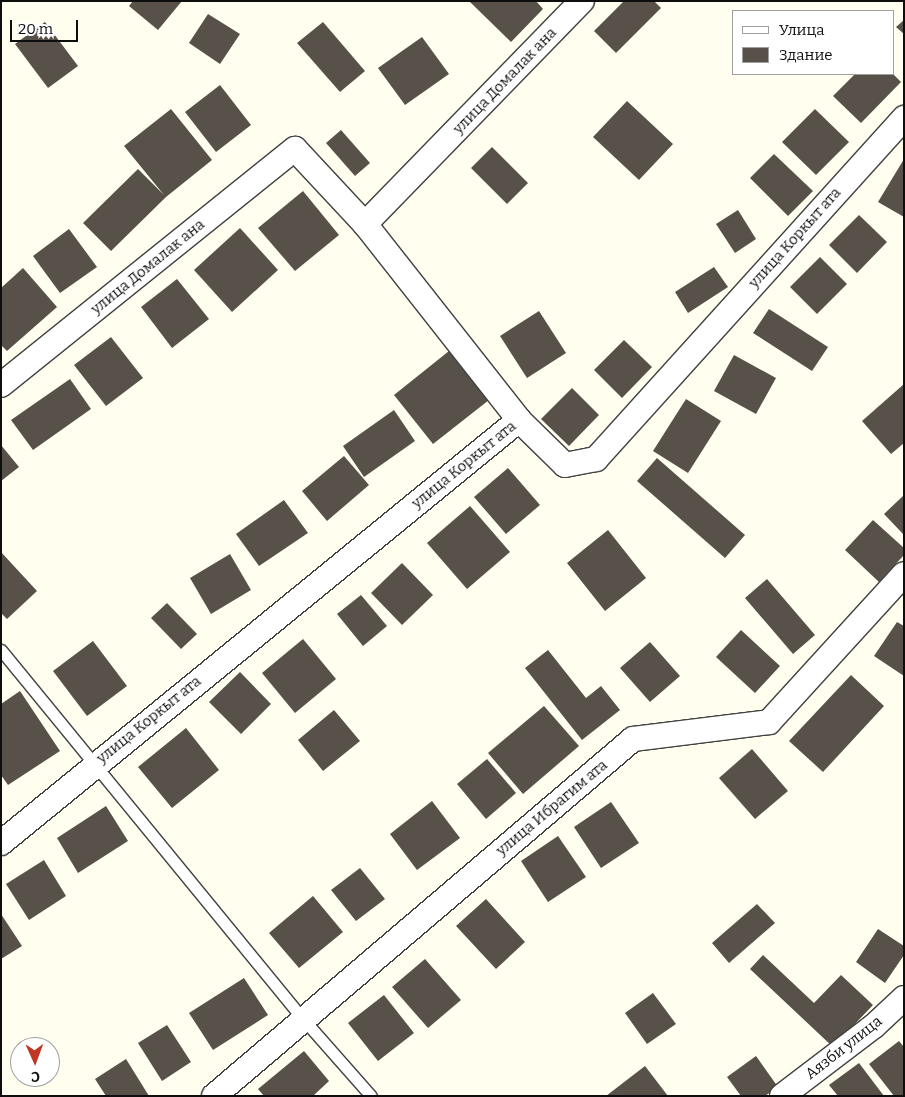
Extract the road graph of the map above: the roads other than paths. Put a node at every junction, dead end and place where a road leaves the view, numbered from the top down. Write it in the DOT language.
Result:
graph roads {
  1 [pos="582,1"];
  2 [pos="904,118"];
  3 [pos="365,224"];
  4 [pos="1,385"];
  5 [pos="519,420"];
  6 [pos="904,574"];
  7 [pos="1,650"];
  8 [pos="95,764"];
  9 [pos="1,843"];
  10 [pos="904,998"];
  11 [pos="304,1020"];
  12 [pos="214,1096"];
  13 [pos="372,1096"];
  14 [pos="782,1096"];
  1 -- 3 [label="street, улица Домалак ана"];
  2 -- 5 [label="street, улица Коркыт ата"];
  3 -- 4 [label="street, улица Домалак ана"];
  3 -- 5 [label="street"];
  5 -- 8 [label="street, улица Коркыт ата"];
  6 -- 11 [label="street, улица Ибрагим ата"];
  7 -- 8 [label="lane"];
  8 -- 9 [label="street, улица Коркыт ата"];
  8 -- 11 [label="lane"];
  10 -- 14 [label="street, Аязби улица"];
  11 -- 12 [label="street, улица Ибрагим ата"];
  11 -- 13 [label="lane"];
}
